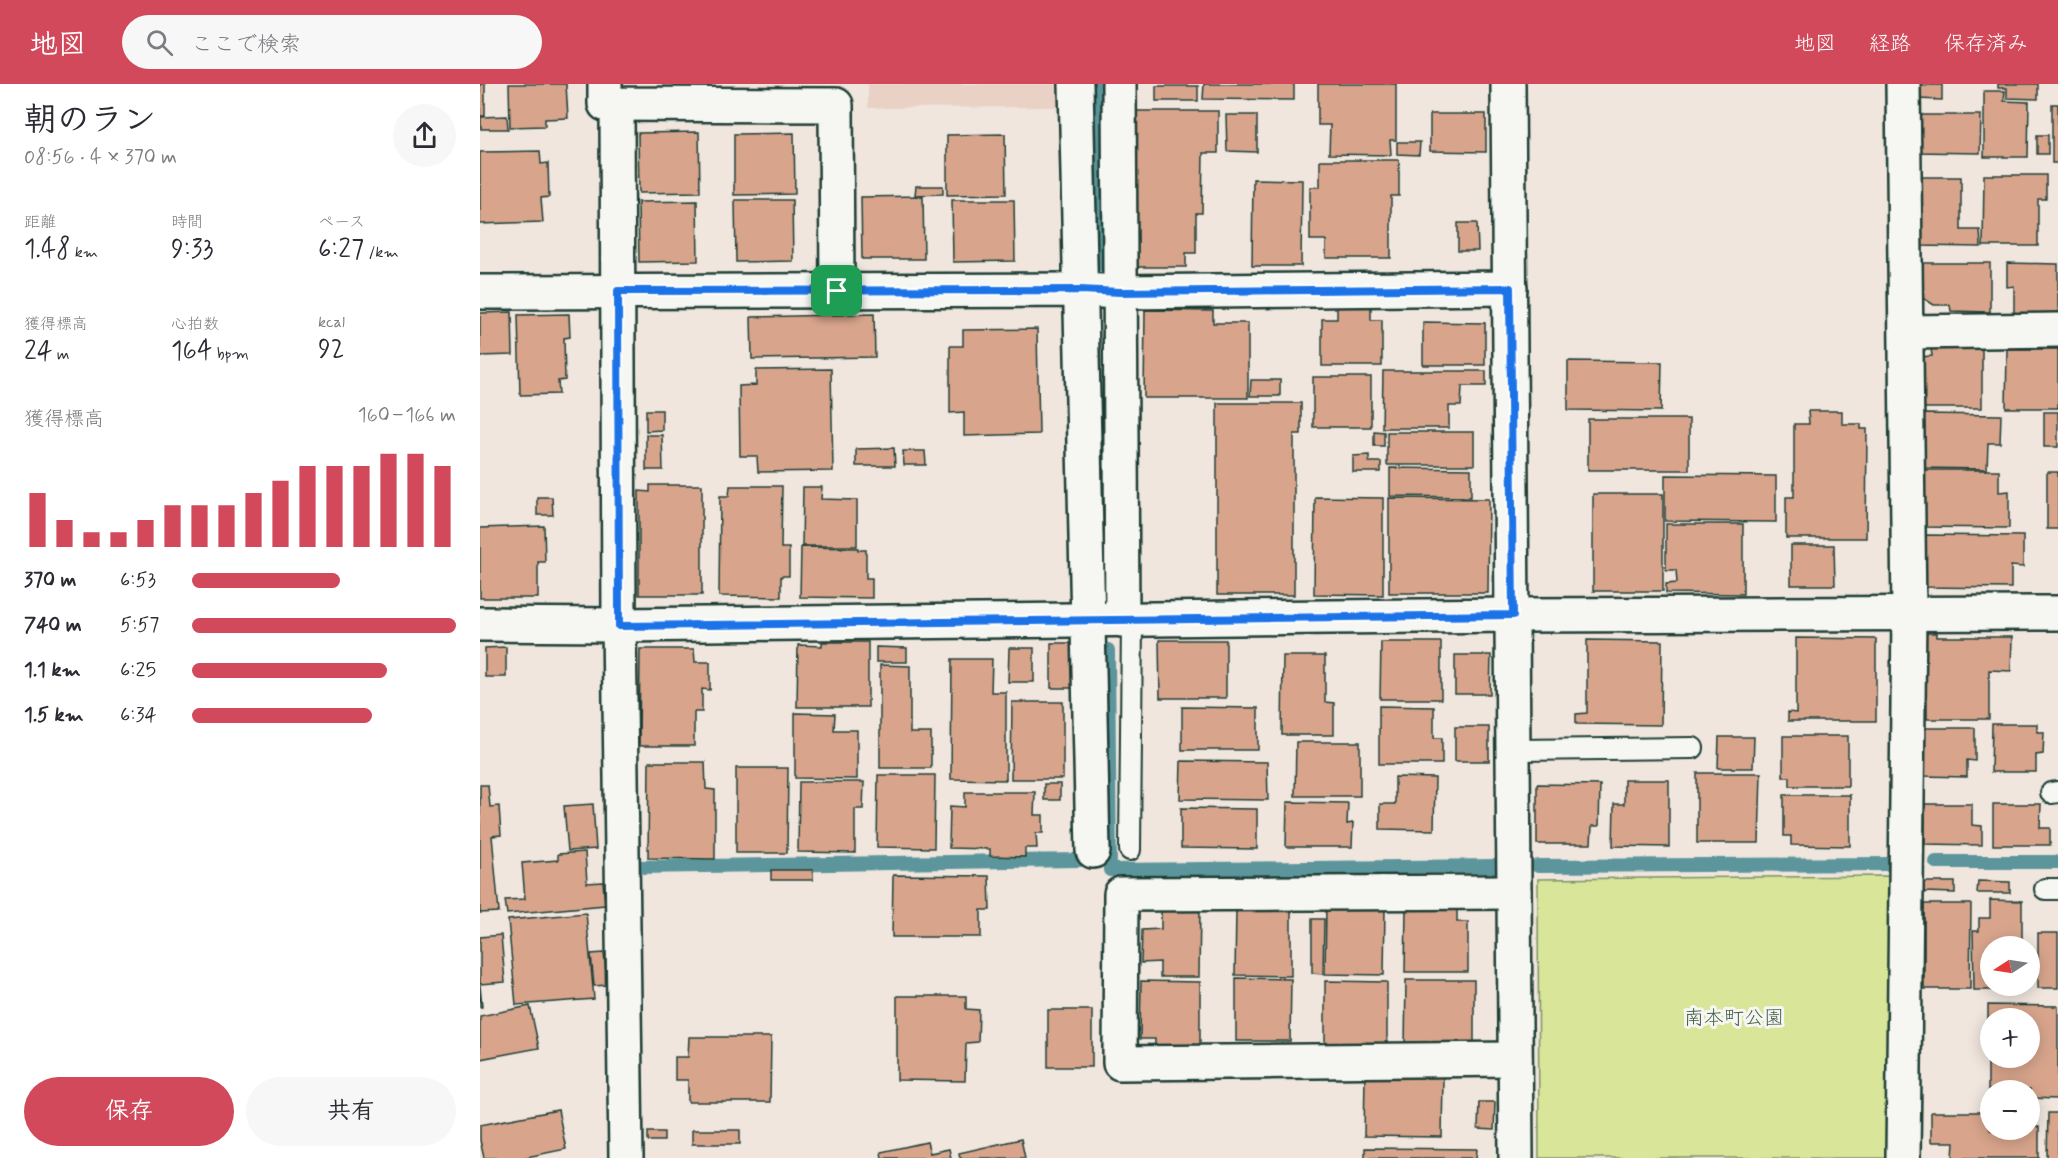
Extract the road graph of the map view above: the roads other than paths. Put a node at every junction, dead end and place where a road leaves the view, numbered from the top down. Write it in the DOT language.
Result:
graph roads {
  1 [pos="1076,84"];
  2 [pos="1119,84"];
  3 [pos="1508,84"];
  4 [pos="1903,84"];
  5 [pos="611,94"];
  6 [pos="1510,288"];
  7 [pos="1081,290"];
  8 [pos="618,291"];
  9 [pos="837,291"];
  10 [pos="480,292"];
  11 [pos="1120,292"];
  12 [pos="2058,330"];
  13 [pos="1907,332"];
  14 [pos="2058,613"];
  15 [pos="1513,615"];
  16 [pos="1909,615"];
  17 [pos="1127,619"];
  18 [pos="1088,620"];
  19 [pos="480,624"];
  20 [pos="619,626"];
  21 [pos="1693,748"];
  22 [pos="1513,750"];
  23 [pos="1130,850"];
  24 [pos="1093,851"];
  25 [pos="1514,892"];
  26 [pos="1515,1059"];
  27 [pos="626,1158"];
  28 [pos="1516,1158"];
  29 [pos="1903,1158"];
  1 -- 7 [label="street"];
  2 -- 11 [label="street"];
  3 -- 6 [label="street"];
  4 -- 13 [label="street"];
  5 -- 8 [label="street"];
  5 -- 9 [label="street"];
  6 -- 11 [label="street"];
  6 -- 15 [label="street"];
  7 -- 9 [label="street"];
  7 -- 11 [label="street"];
  7 -- 18 [label="street"];
  8 -- 9 [label="street"];
  8 -- 10 [label="street"];
  8 -- 20 [label="street"];
  11 -- 17 [label="street"];
  12 -- 13 [label="street"];
  13 -- 16 [label="street"];
  14 -- 16 [label="street"];
  15 -- 16 [label="street"];
  15 -- 17 [label="street"];
  15 -- 22 [label="street"];
  16 -- 29 [label="street"];
  17 -- 18 [label="street"];
  17 -- 23 [label="lane"];
  18 -- 20 [label="street"];
  18 -- 24 [label="street"];
  19 -- 20 [label="street"];
  20 -- 27 [label="street"];
  21 -- 22 [label="lane"];
  22 -- 25 [label="street"];
  25 -- 26 [label="street"];
  25 -- 26 [label="street"];
  26 -- 28 [label="street"];
}
